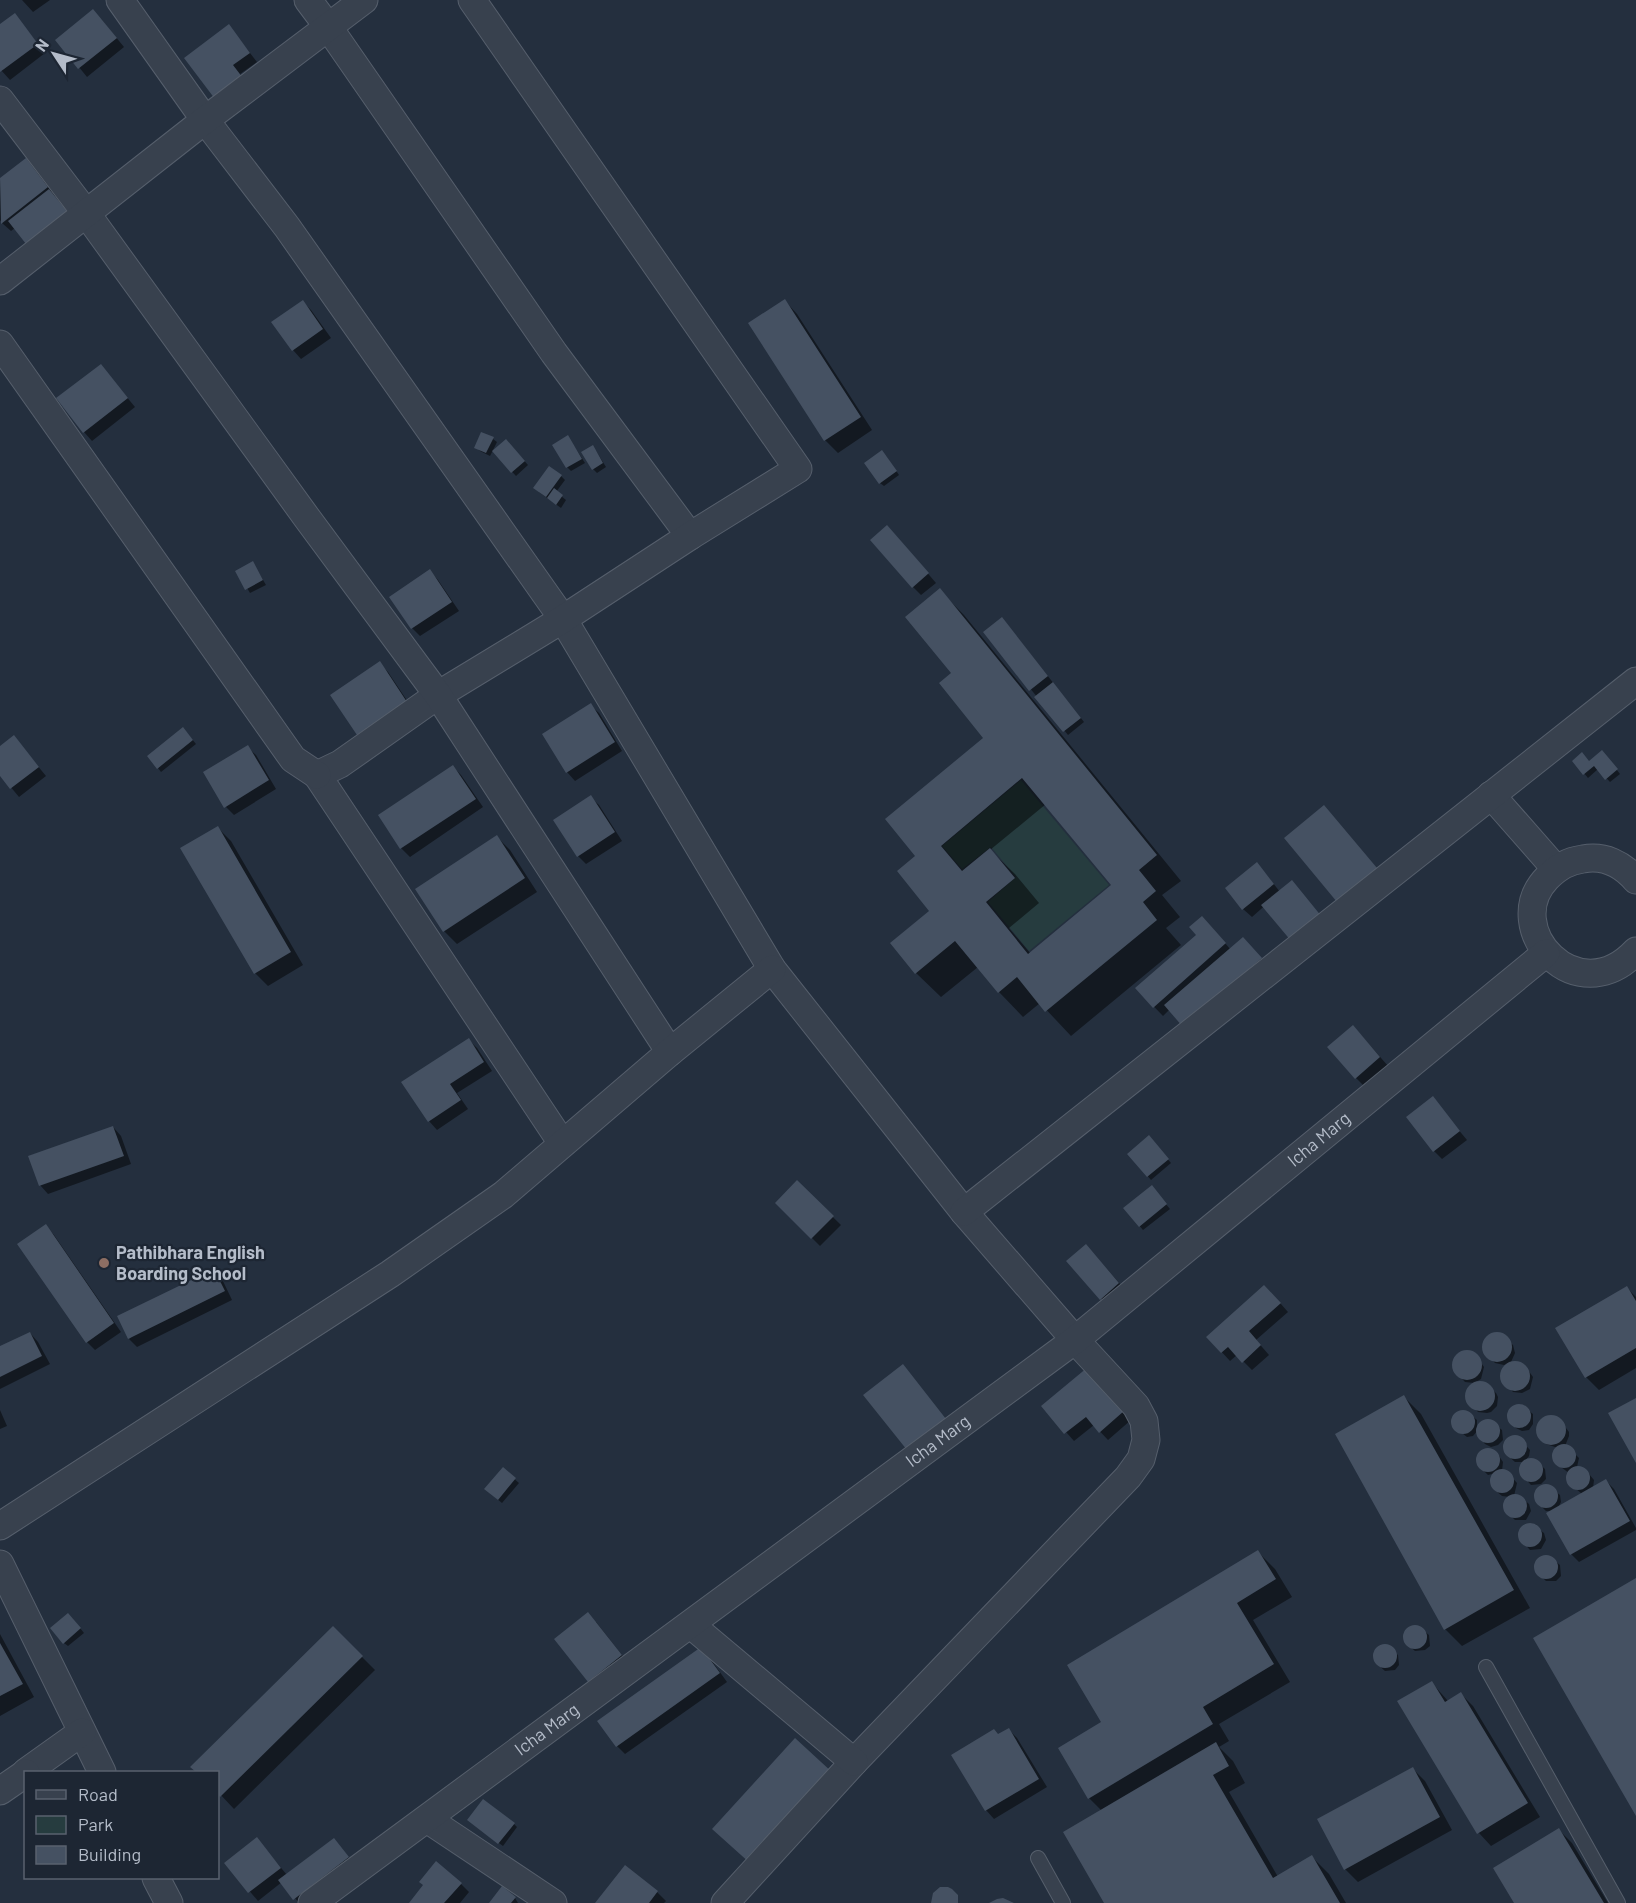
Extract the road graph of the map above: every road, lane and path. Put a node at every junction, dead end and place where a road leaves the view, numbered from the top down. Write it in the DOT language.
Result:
graph roads {
  1 [pos="120,0"];
  2 [pos="308,0"];
  3 [pos="364,0"];
  4 [pos="472,0"];
  5 [pos="328,28"];
  6 [pos="0,100"];
  7 [pos="205,120"];
  8 [pos="86,213"];
  9 [pos="0,281"];
  10 [pos="0,344"];
  11 [pos="690,536"];
  12 [pos="563,619"];
  13 [pos="1636,681"];
  14 [pos="438,695"];
  15 [pos="317,775"];
  16 [pos="1491,795"];
  17 [pos="1556,869"];
  18 [pos="1636,880"];
  19 [pos="1546,953"];
  20 [pos="1632,963"];
  21 [pos="772,969"];
  22 [pos="670,1052"];
  23 [pos="562,1143"];
  24 [pos="964,1212"];
  25 [pos="1075,1340"];
  26 [pos="0,1526"];
  27 [pos="0,1564"];
  28 [pos="691,1625"];
  29 [pos="1486,1666"];
  30 [pos="82,1732"];
  31 [pos="854,1762"];
  32 [pos="29,1771"];
  33 [pos="101,1771"];
  34 [pos="24,1774"];
  35 [pos="0,1791"];
  36 [pos="427,1819"];
  37 [pos="1038,1858"];
  38 [pos="157,1879"];
  39 [pos="169,1903"];
  40 [pos="312,1903"];
  41 [pos="553,1903"];
  42 [pos="725,1903"];
  43 [pos="1064,1903"];
  44 [pos="1618,1903"];
  1 -- 7 [label="street"];
  2 -- 5 [label="street"];
  3 -- 5 [label="street"];
  4 -- 11 [label="street"];
  5 -- 7 [label="street"];
  5 -- 11 [label="street"];
  6 -- 8 [label="street"];
  7 -- 8 [label="street"];
  7 -- 12 [label="street"];
  8 -- 9 [label="street"];
  8 -- 14 [label="street"];
  10 -- 15 [label="street"];
  11 -- 12 [label="street"];
  12 -- 14 [label="street"];
  12 -- 21 [label="street"];
  13 -- 16 [label="street"];
  14 -- 15 [label="street"];
  14 -- 22 [label="street"];
  15 -- 23 [label="street"];
  16 -- 17 [label="street"];
  16 -- 24 [label="street"];
  17 -- 18 [label="street"];
  17 -- 19 [label="street"];
  19 -- 20 [label="street"];
  19 -- 25 [label="street, Icha Marg"];
  21 -- 22 [label="street"];
  21 -- 24 [label="street"];
  22 -- 23 [label="street"];
  23 -- 26 [label="street"];
  24 -- 25 [label="street"];
  25 -- 28 [label="street, Icha Marg"];
  25 -- 31 [label="street"];
  27 -- 30 [label="street"];
  28 -- 31 [label="street"];
  28 -- 36 [label="street, Icha Marg"];
  29 -- 44 [label="lane"];
  30 -- 32 [label="street"];
  30 -- 33 [label="street"];
  31 -- 42 [label="street"];
  34 -- 35 [label="street"];
  36 -- 40 [label="street, Icha Marg"];
  36 -- 41 [label="street"];
  37 -- 43 [label="lane"];
  38 -- 39 [label="street"];
}
